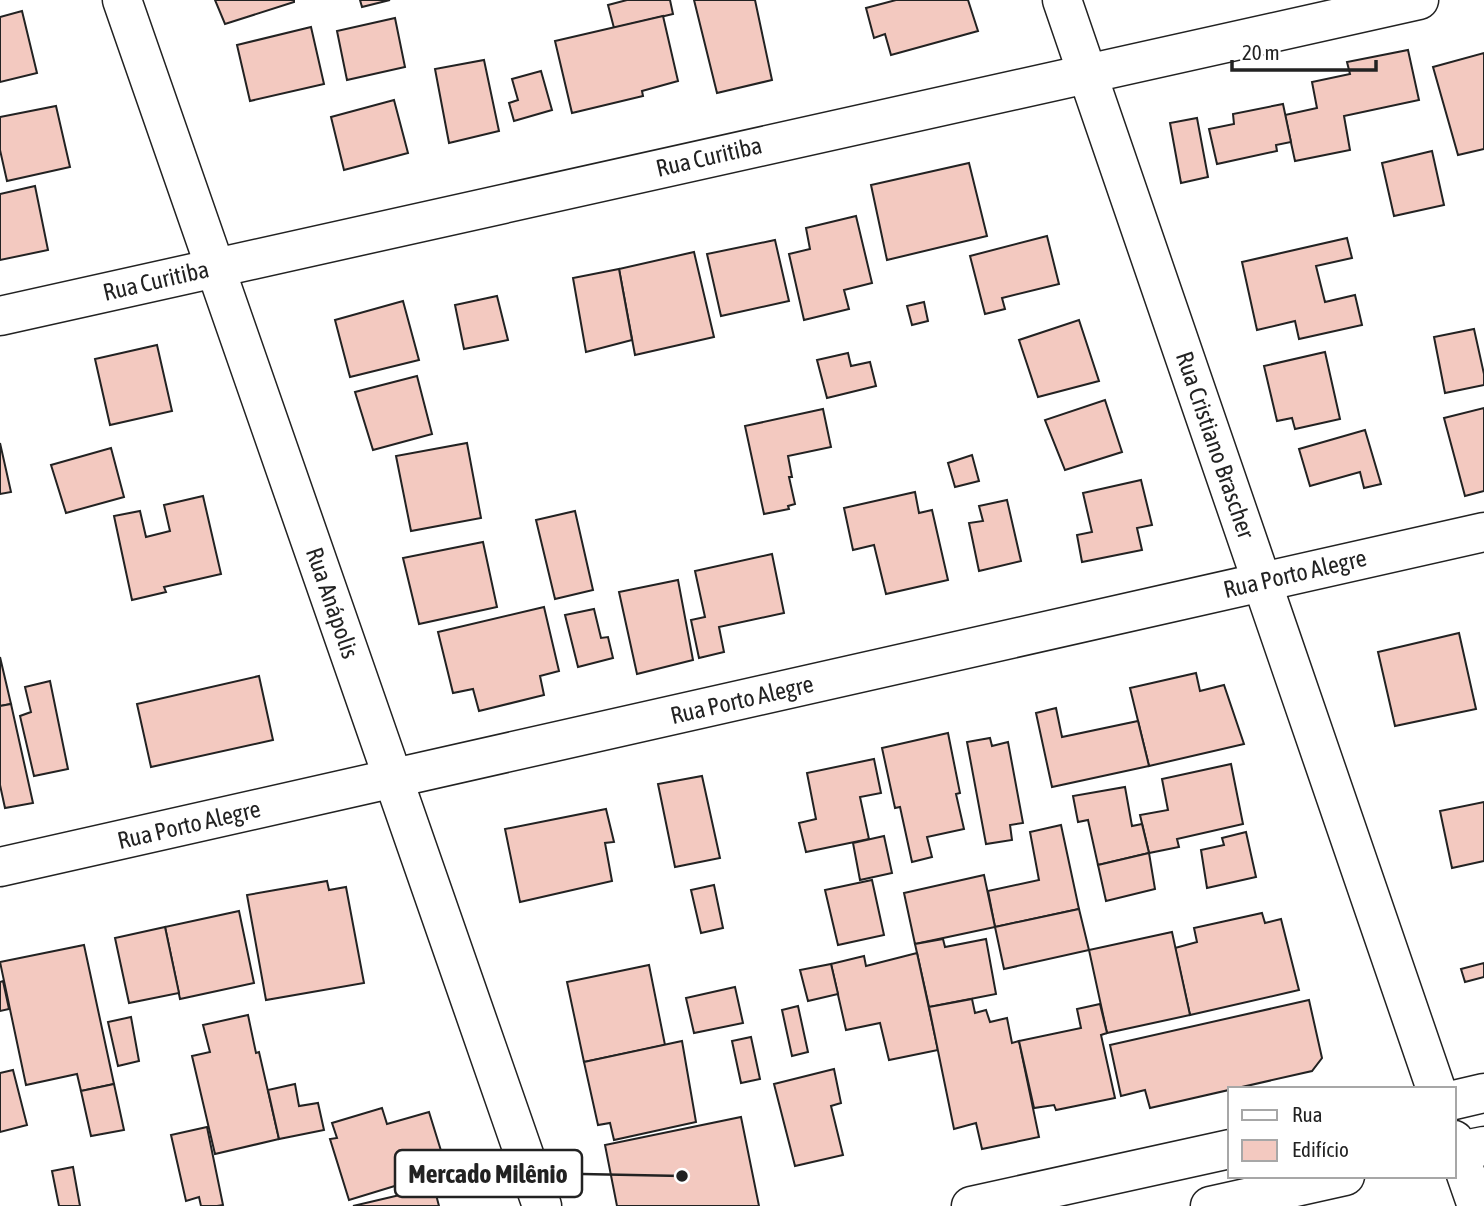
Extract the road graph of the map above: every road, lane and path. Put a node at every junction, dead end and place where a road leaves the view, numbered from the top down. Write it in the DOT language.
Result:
graph roads {
  1 [pos="122,0"];
  2 [pos="1062,0"];
  3 [pos="1419,0"];
  4 [pos="1087,74"];
  5 [pos="215,267"];
  6 [pos="0,316"];
  7 [pos="1484,532"];
  8 [pos="1262,582"];
  9 [pos="393,779"];
  10 [pos="0,867"];
  11 [pos="1435,1087"];
  12 [pos="1484,1093"];
  13 [pos="1456,1100"];
  14 [pos="1463,1147"];
  15 [pos="1228,1149"];
  16 [pos="1336,1178"];
  17 [pos="541,1206"];
  18 [pos="971,1206"];
  19 [pos="1210,1206"];
  20 [pos="1477,1206"];
  1 -- 5 [label="street, Rua Anápolis"];
  2 -- 4 [label="street, Rua Cristiano Brascher"];
  3 -- 4 [label="street, Rua Curitiba"];
  4 -- 5 [label="street, Rua Curitiba"];
  4 -- 8 [label="street, Rua Cristiano Brascher"];
  5 -- 6 [label="street, Rua Curitiba"];
  5 -- 9 [label="street, Rua Anápolis"];
  7 -- 8 [label="street, Rua Porto Alegre"];
  8 -- 9 [label="street, Rua Porto Alegre"];
  8 -- 11 [label="street, Rua Cristiano Brascher"];
  9 -- 10 [label="street, Rua Porto Alegre"];
  9 -- 17 [label="street, Rua Anápolis"];
  12 -- 13 [label="street"];
  14 -- 20 [label="street"];
  15 -- 18 [label="street"];
  16 -- 19 [label="street"];
}
